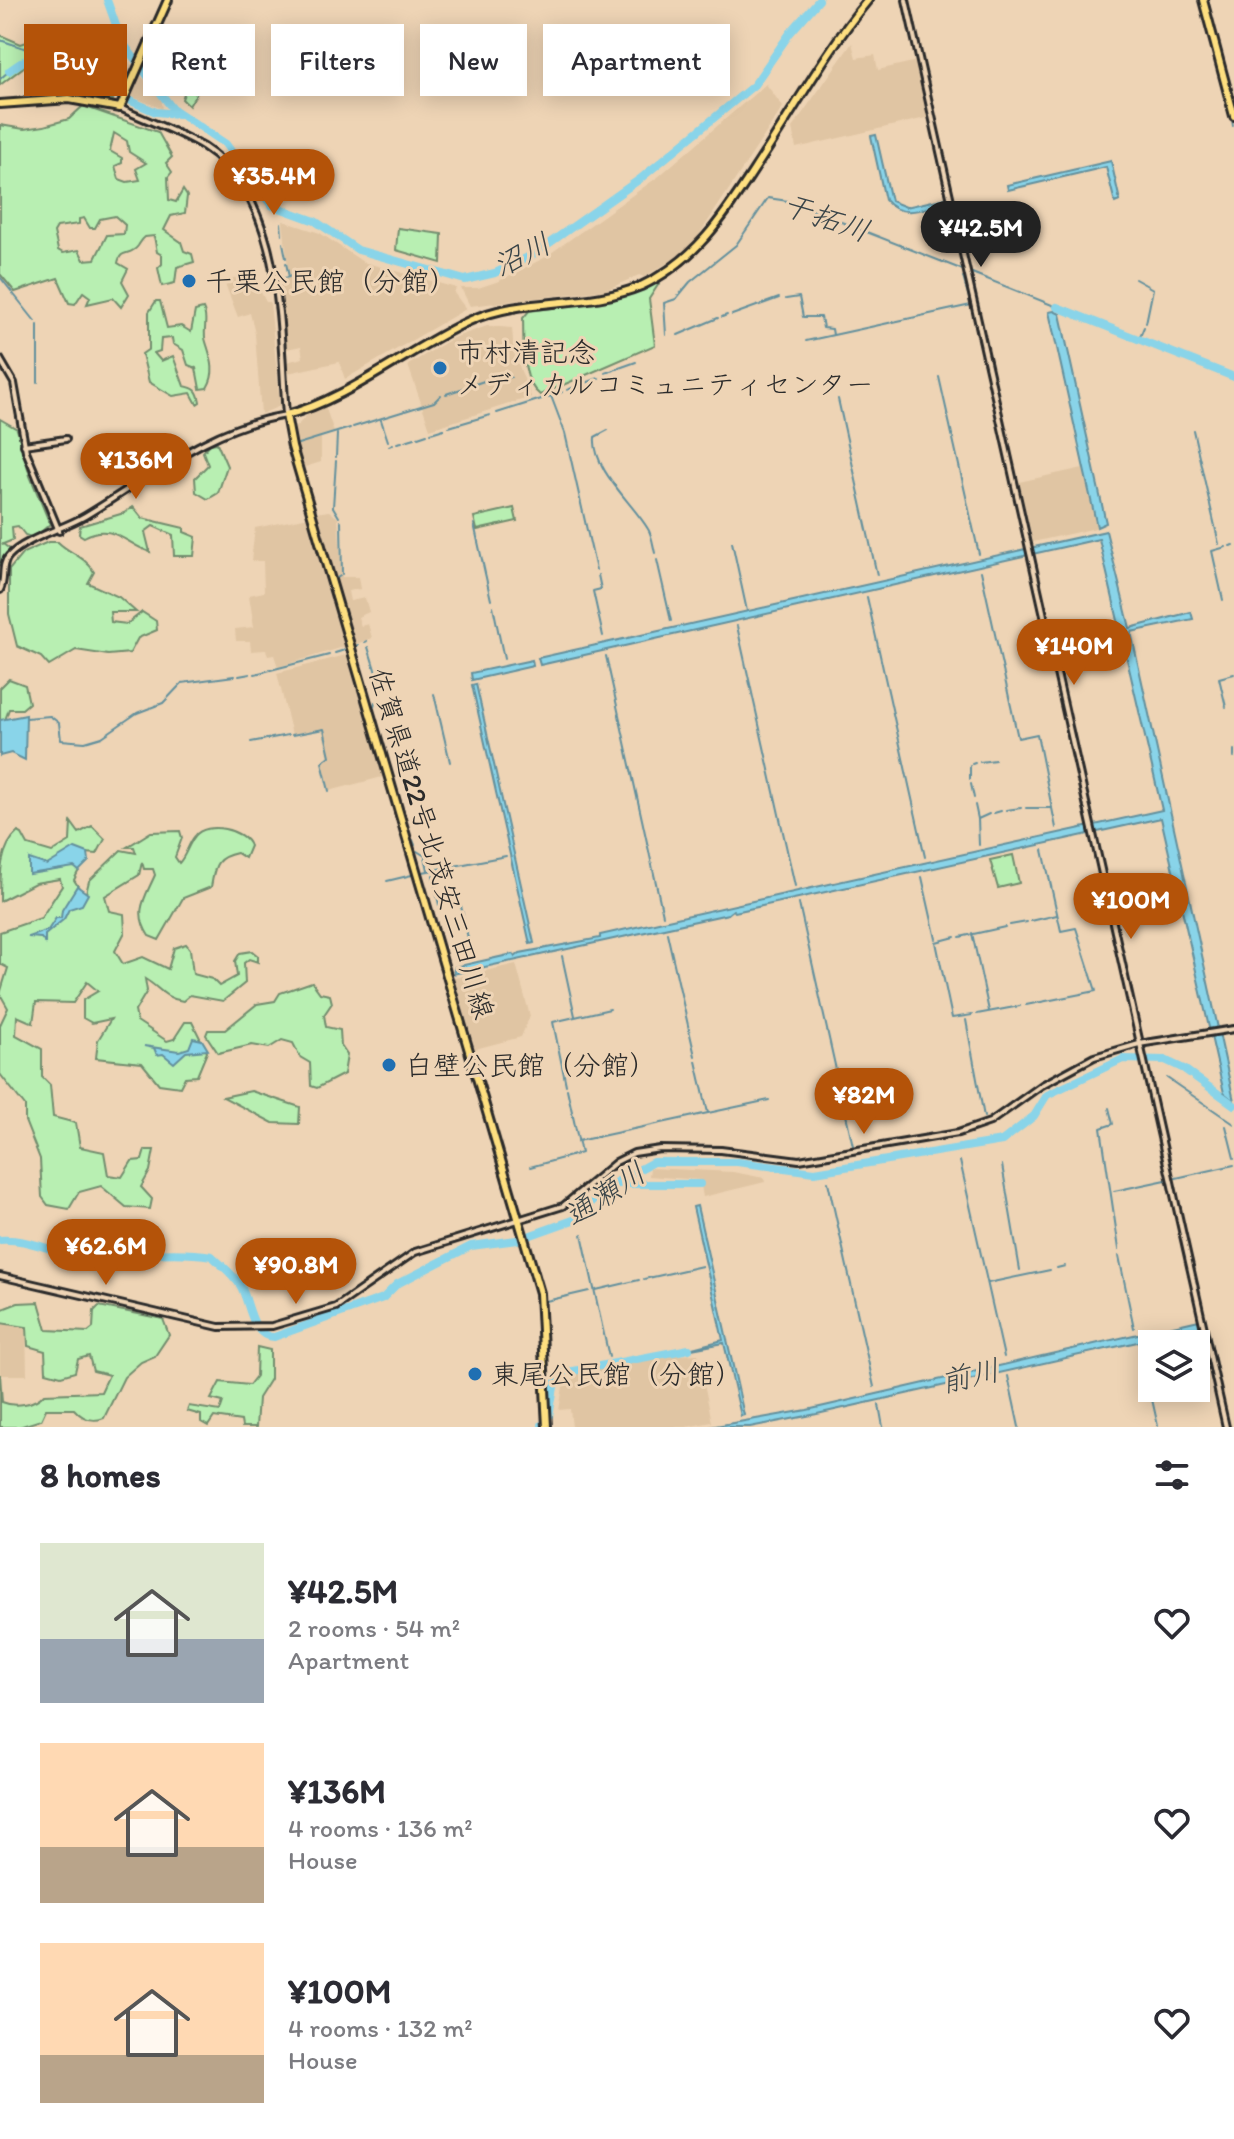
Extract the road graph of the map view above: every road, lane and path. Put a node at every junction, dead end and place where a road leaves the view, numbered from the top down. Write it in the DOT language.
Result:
graph roads {
  1 [pos="168,0"];
  2 [pos="868,0"];
  3 [pos="906,0"];
  4 [pos="1203,0"];
  5 [pos="0,104"];
  6 [pos="120,108"];
  7 [pos="1234,116"];
  8 [pos="0,359"];
  9 [pos="286,415"];
  10 [pos="66,439"];
  11 [pos="24,445"];
  12 [pos="59,531"];
  13 [pos="0,590"];
  14 [pos="1234,1029"];
  15 [pos="1139,1044"];
  16 [pos="521,1219"];
  17 [pos="0,1276"];
  18 [pos="547,1427"];
  19 [pos="1226,1427"];
  1 -- 6 [label="main road"];
  2 -- 9 [label="main road"];
  3 -- 15 [label="street"];
  4 -- 7 [label="main road"];
  5 -- 6 [label="main road"];
  6 -- 9 [label="street"];
  8 -- 11 [label="street"];
  9 -- 12 [label="street"];
  9 -- 16 [label="main road, 佐賀県道22号北茂安三田川線"];
  10 -- 11 [label="street"];
  11 -- 12 [label="street"];
  12 -- 13 [label="street"];
  14 -- 15 [label="street"];
  15 -- 16 [label="street"];
  15 -- 19 [label="street"];
  16 -- 17 [label="street"];
  16 -- 18 [label="main road, 佐賀県道22号北茂安三田川線"];
}
